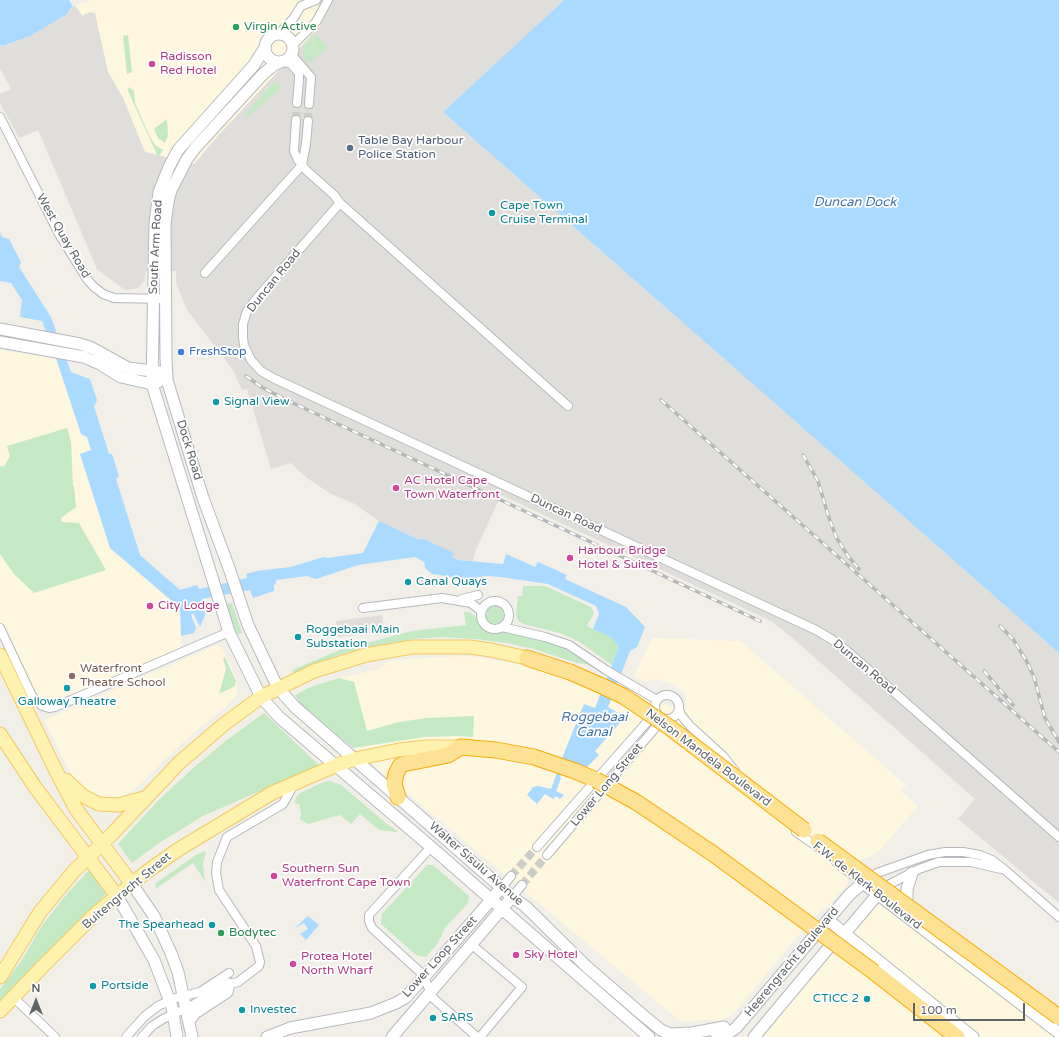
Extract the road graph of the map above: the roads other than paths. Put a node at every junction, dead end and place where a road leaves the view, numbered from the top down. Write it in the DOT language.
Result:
graph roads {
  1 [pos="328,0"];
  2 [pos="308,2"];
  3 [pos="319,14"];
  4 [pos="279,33"];
  5 [pos="264,49"];
  6 [pos="292,49"];
  7 [pos="282,62"];
  8 [pos="297,103"];
  9 [pos="310,104"];
  10 [pos="0,117"];
  11 [pos="296,120"];
  12 [pos="308,121"];
  13 [pos="302,165"];
  14 [pos="340,203"];
  15 [pos="205,273"];
  16 [pos="153,299"];
  17 [pos="166,299"];
  18 [pos="0,329"];
  19 [pos="0,342"];
  20 [pos="152,371"];
  21 [pos="167,376"];
  22 [pos="152,384"];
  23 [pos="568,406"];
  24 [pos="478,594"];
  25 [pos="455,599"];
  26 [pos="491,602"];
  27 [pos="363,608"];
  28 [pos="482,610"];
  29 [pos="509,616"];
  30 [pos="502,627"];
  31 [pos="0,628"];
  32 [pos="229,632"];
  33 [pos="532,634"];
  34 [pos="0,655"];
  35 [pos="527,658"];
  36 [pos="278,688"];
  37 [pos="261,697"];
  38 [pos="657,700"];
  39 [pos="679,709"];
  40 [pos="656,712"];
  41 [pos="671,718"];
  42 [pos="690,726"];
  43 [pos="0,734"];
  44 [pos="463,747"];
  45 [pos="355,759"];
  46 [pos="336,765"];
  47 [pos="55,769"];
  48 [pos="294,783"];
  49 [pos="147,797"];
  50 [pos="398,797"];
  51 [pos="1059,837"];
  52 [pos="102,843"];
  53 [pos="431,847"];
  54 [pos="537,847"];
  55 [pos="547,856"];
  56 [pos="88,858"];
  57 [pos="1005,870"];
  58 [pos="912,873"];
  59 [pos="511,876"];
  60 [pos="863,883"];
  61 [pos="132,884"];
  62 [pos="522,885"];
  63 [pos="502,887"];
  64 [pos="878,894"];
  65 [pos="117,896"];
  66 [pos="512,897"];
  67 [pos="491,900"];
  68 [pos="501,909"];
  69 [pos="1059,916"];
  70 [pos="909,918"];
  71 [pos="828,920"];
  72 [pos="843,932"];
  73 [pos="471,944"];
  74 [pos="0,977"];
  75 [pos="424,977"];
  76 [pos="232,979"];
  77 [pos="430,992"];
  78 [pos="183,996"];
  79 [pos="13,997"];
  80 [pos="170,1000"];
  81 [pos="185,1008"];
  82 [pos="0,1011"];
  83 [pos="173,1014"];
  84 [pos="1059,1017"];
  85 [pos="189,1021"];
  86 [pos="742,1021"];
  87 [pos="716,1033"];
  88 [pos="1059,1033"];
  89 [pos="673,1036"];
  90 [pos="55,1037"];
  91 [pos="126,1037"];
  92 [pos="142,1037"];
  93 [pos="177,1037"];
  94 [pos="192,1037"];
  95 [pos="268,1037"];
  96 [pos="392,1037"];
  97 [pos="479,1037"];
  98 [pos="649,1037"];
  99 [pos="694,1037"];
  100 [pos="730,1037"];
  101 [pos="754,1037"];
  102 [pos="957,1037"];
  103 [pos="973,1037"];
  1 -- 3 [label="street"];
  2 -- 3 [label="street"];
  2 -- 4 [label="street"];
  3 -- 6 [label="street"];
  4 -- 5 [label="street"];
  4 -- 6 [label="street"];
  5 -- 7 [label="street"];
  5 -- 16 [label="street, South Arm Road"];
  6 -- 7 [label="street"];
  6 -- 9 [label="street"];
  7 -- 8 [label="street"];
  7 -- 17 [label="street, South Arm Road"];
  10 -- 16 [label="street, West Quay Road"];
  11 -- 13 [label="street"];
  12 -- 13 [label="street"];
  13 -- 14 [label="street"];
  13 -- 15 [label="street"];
  14 -- 23 [label="street"];
  14 -- 51 [label="street, Duncan Road"];
  16 -- 17 [label="street, West Quay Road"];
  16 -- 20 [label="street, South Arm Road"];
  17 -- 21 [label="street, South Arm Road"];
  18 -- 20 [label="street"];
  19 -- 22 [label="street"];
  20 -- 21 [label="street"];
  20 -- 22 [label="street, South Arm Road"];
  21 -- 22 [label="street"];
  21 -- 36 [label="street, Dock Road"];
  22 -- 32 [label="street, Dock Road"];
  24 -- 25 [label="street"];
  24 -- 26 [label="street"];
  24 -- 28 [label="street"];
  25 -- 27 [label="street"];
  25 -- 28 [label="street"];
  26 -- 28 [label="street"];
  26 -- 29 [label="street"];
  28 -- 30 [label="street"];
  29 -- 30 [label="street"];
  29 -- 33 [label="street"];
  30 -- 33 [label="street"];
  31 -- 32 [label="street"];
  32 -- 37 [label="street, Dock Road"];
  33 -- 38 [label="street"];
  34 -- 47 [label="main road"];
  35 -- 36 [label="main road, Nelson Mandela Boulevard"];
  35 -- 84 [label="highway, Nelson Mandela Boulevard, bridge"];
  36 -- 37 [label="main road, Nelson Mandela Boulevard"];
  36 -- 45 [label="street, Walter Sisulu Avenue"];
  37 -- 46 [label="street, Walter Sisulu Avenue"];
  37 -- 49 [label="main road"];
  38 -- 39 [label="street"];
  38 -- 40 [label="street"];
  39 -- 41 [label="street"];
  39 -- 42 [label="street, F.W. de Klerk Boulevard"];
  40 -- 41 [label="street"];
  40 -- 54 [label="street, Lower Long Street"];
  41 -- 42 [label="street, F.W. de Klerk Boulevard"];
  41 -- 55 [label="street, Lower Long Street"];
  42 -- 60 [label="street, F.W. de Klerk Boulevard"];
  43 -- 56 [label="main road"];
  44 -- 45 [label="main road"];
  44 -- 50 [label="highway"];
  44 -- 102 [label="highway, bridge"];
  45 -- 46 [label="main road"];
  45 -- 50 [label="street, Walter Sisulu Avenue"];
  46 -- 48 [label="main road, Buitengracht Street"];
  46 -- 53 [label="street, Walter Sisulu Avenue"];
  47 -- 49 [label="main road"];
  47 -- 52 [label="main road"];
  48 -- 61 [label="main road, Buitengracht Street"];
  48 -- 76 [label="street"];
  49 -- 52 [label="main road"];
  50 -- 63 [label="street, Walter Sisulu Avenue"];
  52 -- 56 [label="main road"];
  52 -- 61 [label="main road"];
  53 -- 67 [label="street, Walter Sisulu Avenue"];
  53 -- 75 [label="street"];
  56 -- 65 [label="main road"];
  56 -- 74 [label="main road"];
  57 -- 58 [label="street"];
  57 -- 60 [label="street"];
  57 -- 69 [label="street"];
  58 -- 64 [label="street"];
  58 -- 70 [label="street"];
  59 -- 63 [label="street"];
  60 -- 64 [label="street, F.W. de Klerk Boulevard"];
  60 -- 71 [label="street, Heerengracht Boulevard"];
  61 -- 65 [label="main road, Buitengracht Street"];
  61 -- 78 [label="street"];
  62 -- 66 [label="street"];
  63 -- 66 [label="street, Walter Sisulu Avenue"];
  63 -- 67 [label="street, Lower Loop Street"];
  64 -- 70 [label="street, F.W. de Klerk Boulevard"];
  64 -- 72 [label="street, Heerengracht Boulevard"];
  65 -- 79 [label="main road, Buitengracht Street"];
  65 -- 80 [label="street"];
  66 -- 68 [label="street"];
  66 -- 89 [label="street, Walter Sisulu Avenue"];
  67 -- 68 [label="street, Walter Sisulu Avenue"];
  67 -- 75 [label="street, Lower Loop Street"];
  68 -- 73 [label="street"];
  68 -- 98 [label="street, Walter Sisulu Avenue"];
  70 -- 88 [label="street, F.W. de Klerk Boulevard"];
  71 -- 72 [label="street"];
  71 -- 86 [label="street, Heerengracht Boulevard"];
  72 -- 101 [label="street, Heerengracht Boulevard"];
  72 -- 103 [label="street"];
  73 -- 77 [label="street"];
  73 -- 97 [label="street"];
  75 -- 77 [label="street"];
  75 -- 95 [label="street, Lower Loop Street"];
  76 -- 78 [label="street"];
  76 -- 81 [label="street"];
  76 -- 85 [label="street"];
  77 -- 96 [label="street"];
  77 -- 97 [label="street"];
  78 -- 80 [label="street"];
  78 -- 81 [label="street"];
  79 -- 82 [label="main road, Buitengracht Street"];
  79 -- 90 [label="street"];
  80 -- 83 [label="street"];
  80 -- 91 [label="street"];
  81 -- 83 [label="street"];
  81 -- 85 [label="street"];
  83 -- 92 [label="street"];
  83 -- 93 [label="street"];
  85 -- 94 [label="street"];
  86 -- 87 [label="street, Heerengracht Boulevard"];
  86 -- 89 [label="street"];
  87 -- 99 [label="street, Heerengracht Boulevard"];
  87 -- 100 [label="street"];
}
